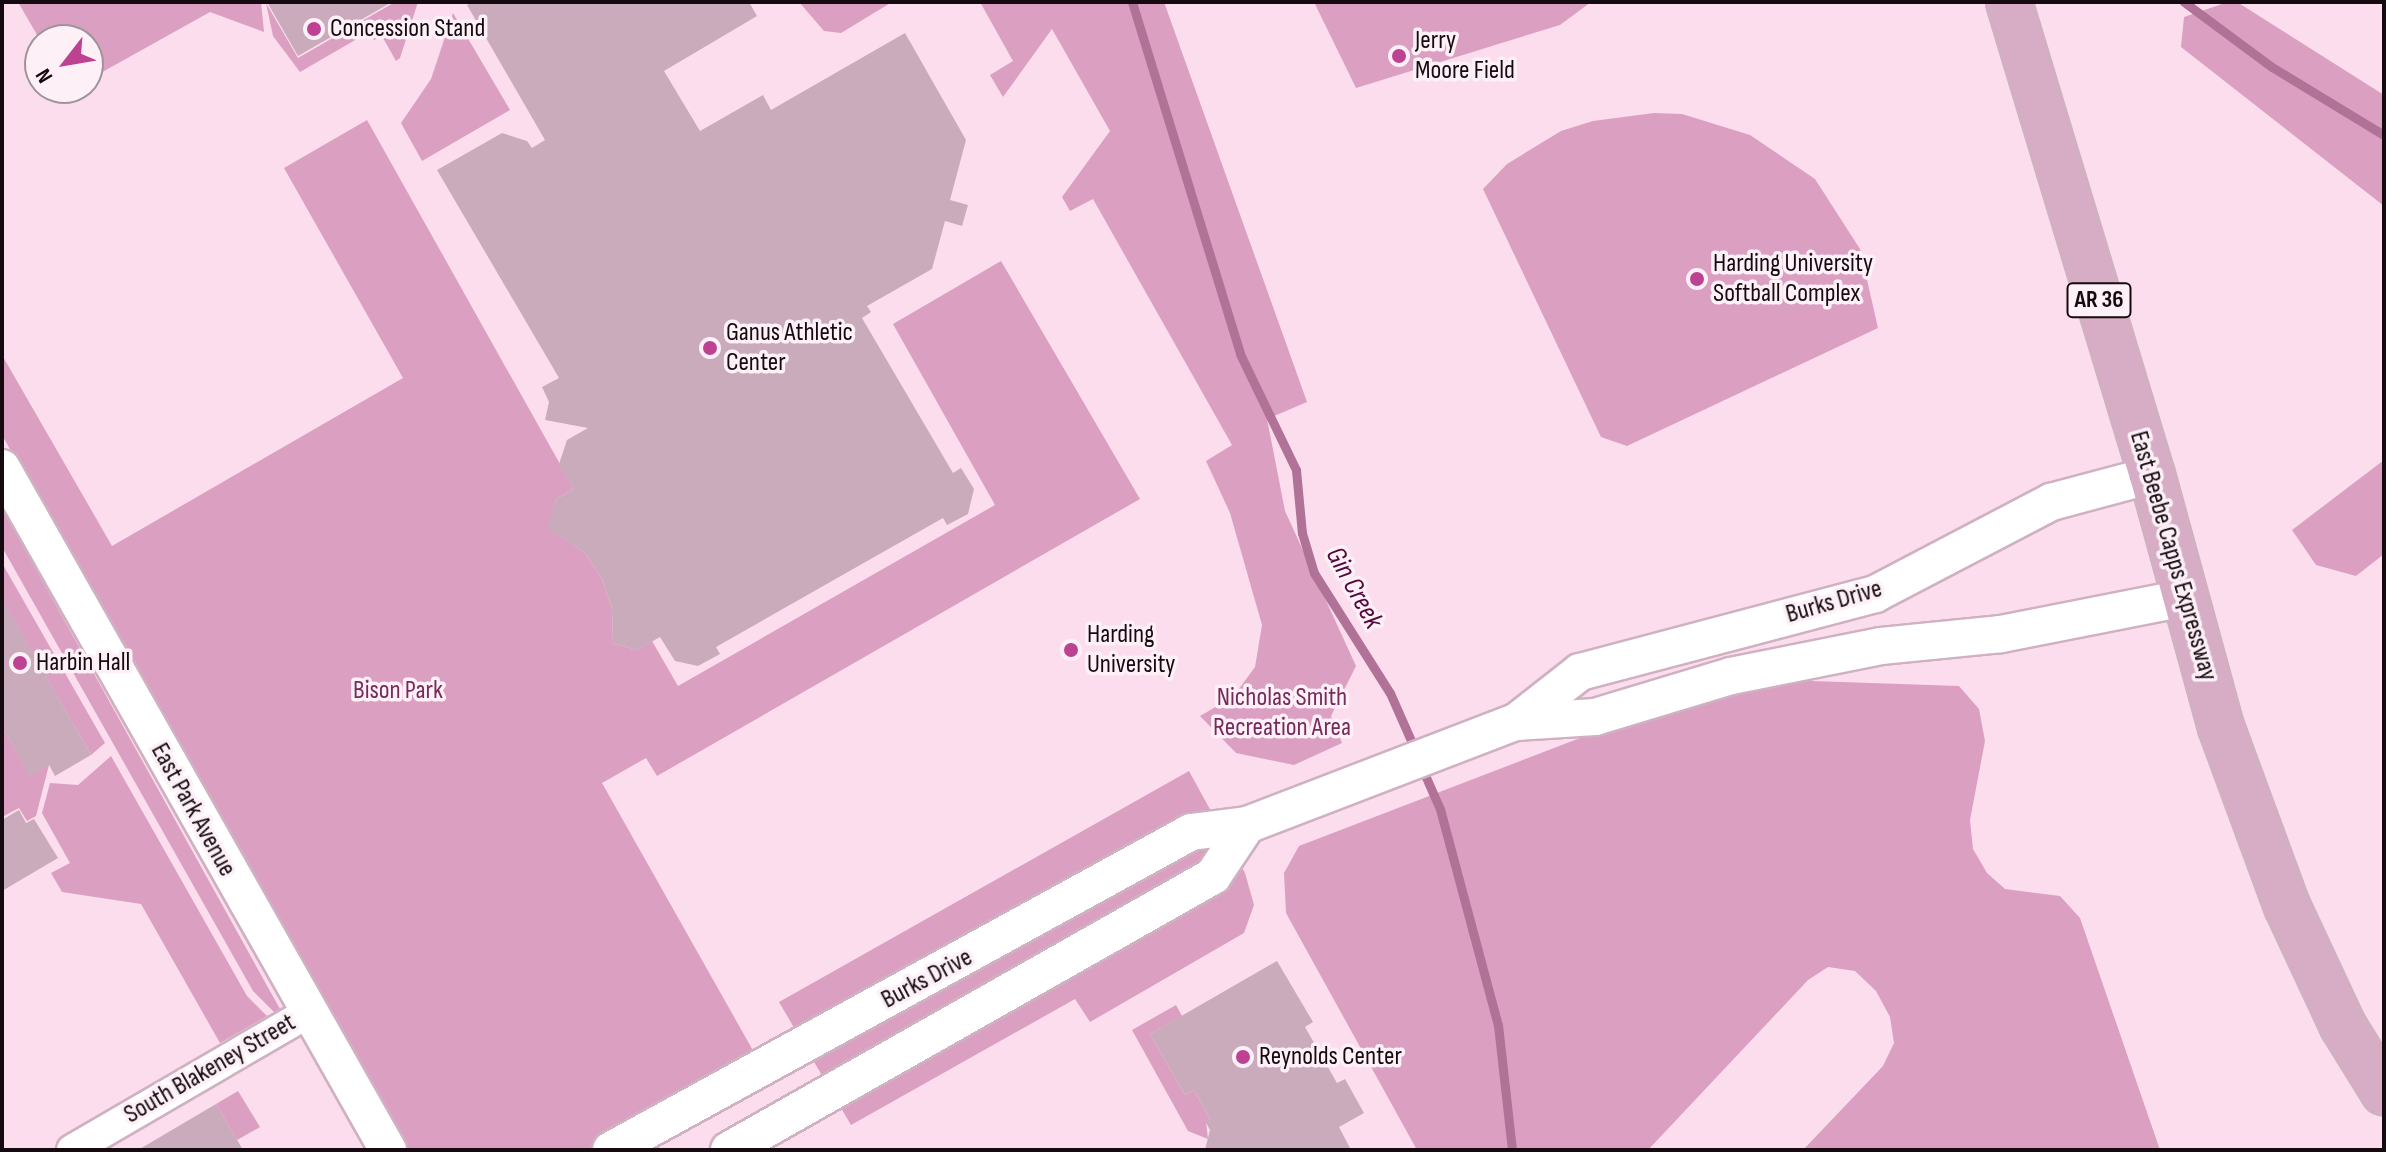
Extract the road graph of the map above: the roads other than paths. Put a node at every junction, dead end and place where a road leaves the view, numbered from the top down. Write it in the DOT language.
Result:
graph roads {
  1 [pos="2009,2"];
  2 [pos="2,468"];
  3 [pos="2152,475"];
  4 [pos="2185,598"];
  5 [pos="1516,722"];
  6 [pos="1247,825"];
  7 [pos="307,1013"];
  8 [pos="2384,1092"];
  9 [pos="72,1150"];
  10 [pos="388,1150"];
  11 [pos="611,1150"];
  12 [pos="729,1150"];
  1 -- 3 [label="main road, East Beebe Capps Expressway / AR 36"];
  2 -- 7 [label="street, East Park Avenue"];
  3 -- 4 [label="main road, East Beebe Capps Expressway / AR 36"];
  3 -- 5 [label="street, Burks Drive"];
  4 -- 5 [label="street, Burks Drive"];
  4 -- 8 [label="main road, East Beebe Capps Expressway / AR 36"];
  5 -- 6 [label="street, Burks Drive"];
  6 -- 11 [label="street, Burks Drive"];
  6 -- 12 [label="street, Burks Drive"];
  7 -- 9 [label="street, South Blakeney Street"];
  7 -- 10 [label="street, East Park Avenue"];
}
